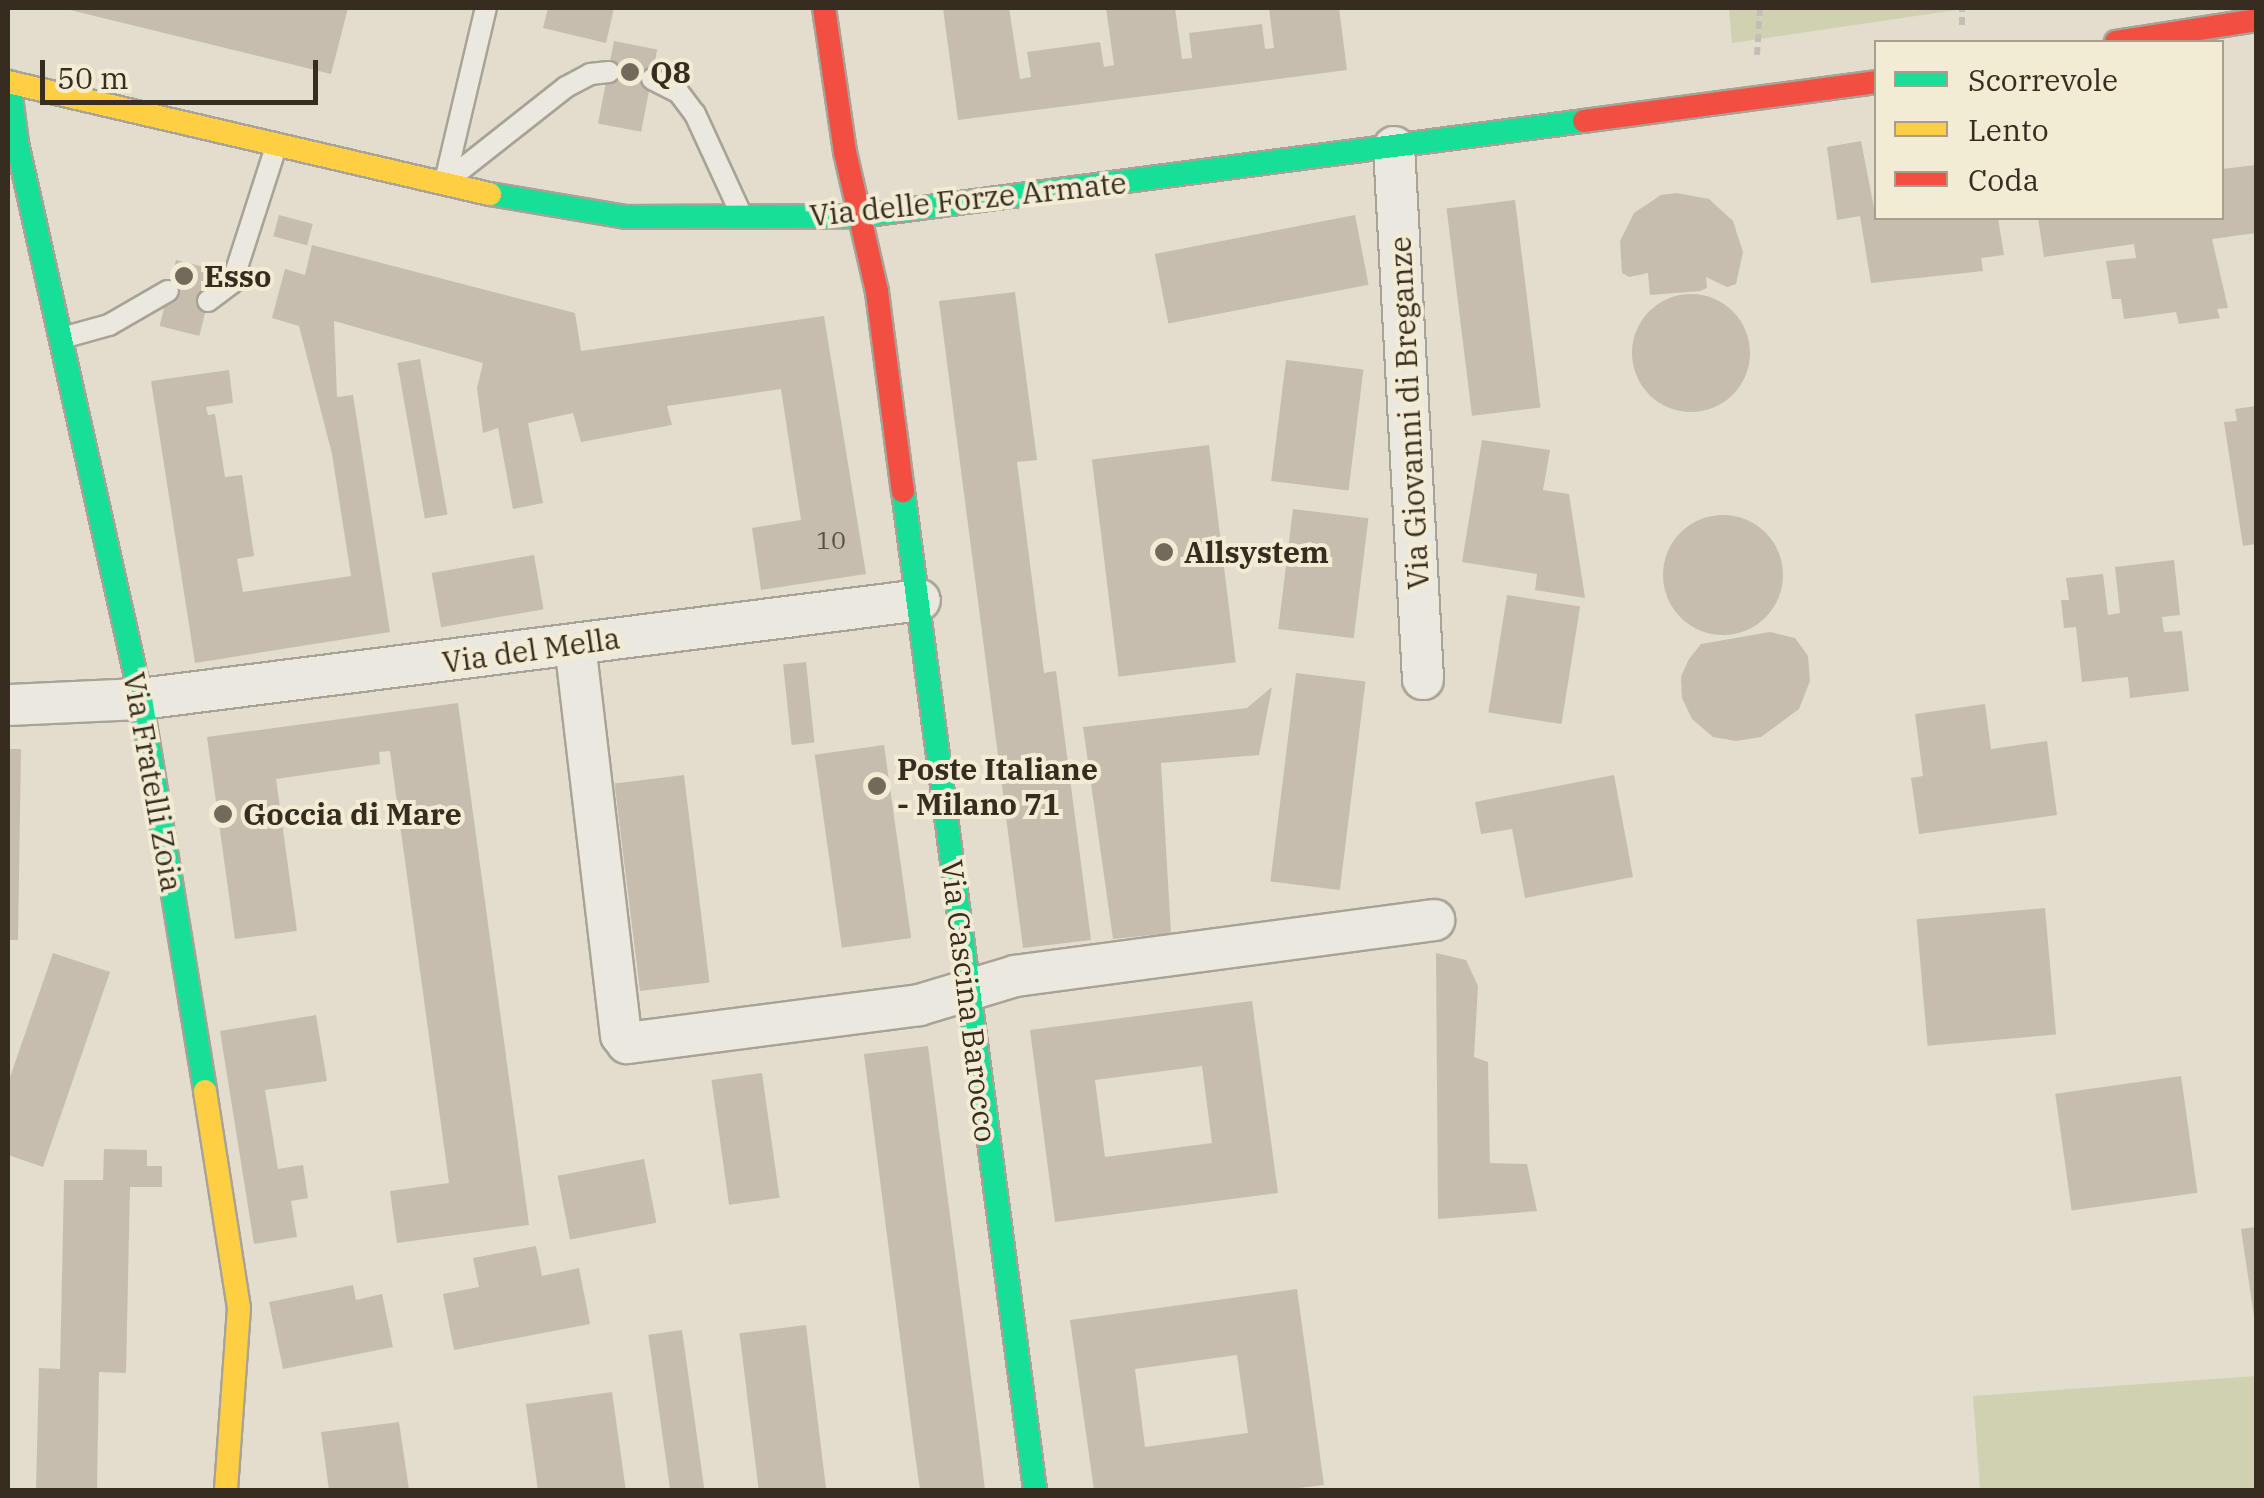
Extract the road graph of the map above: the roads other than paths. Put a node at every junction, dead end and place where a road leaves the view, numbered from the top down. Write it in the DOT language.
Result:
graph roads {
  1 [pos="486,8"];
  2 [pos="824,8"];
  3 [pos="2256,20"];
  4 [pos="2129,40"];
  5 [pos="609,72"];
  6 [pos="652,79"];
  7 [pos="8,82"];
  8 [pos="1874,82"];
  9 [pos="276,145"];
  10 [pos="1394,148"];
  11 [pos="444,184"];
  12 [pos="860,216"];
  13 [pos="743,219"];
  14 [pos="168,291"];
  15 [pos="208,301"];
  16 [pos="60,338"];
  17 [pos="920,600"];
  18 [pos="576,644"];
  19 [pos="1423,679"];
  20 [pos="141,700"];
  21 [pos="8,705"];
  22 [pos="1434,920"];
  23 [pos="967,993"];
  24 [pos="226,1490"];
  25 [pos="1034,1490"];
  1 -- 11 [label="lane"];
  2 -- 12 [label="street, Via Cascina Barocco"];
  3 -- 4 [label="street"];
  5 -- 11 [label="lane"];
  6 -- 13 [label="lane"];
  7 -- 9 [label="street, Via delle Forze Armate"];
  7 -- 16 [label="street, Via Fratelli Zoia"];
  8 -- 10 [label="street, Via delle Forze Armate"];
  9 -- 11 [label="street, Via delle Forze Armate"];
  9 -- 15 [label="lane"];
  10 -- 12 [label="street, Via delle Forze Armate"];
  10 -- 19 [label="street, Via Giovanni di Breganze"];
  11 -- 13 [label="street, Via delle Forze Armate"];
  12 -- 13 [label="street, Via delle Forze Armate"];
  12 -- 17 [label="street, Via Cascina Barocco"];
  14 -- 16 [label="lane"];
  16 -- 20 [label="street, Via Fratelli Zoia"];
  17 -- 18 [label="street, Via del Mella"];
  17 -- 23 [label="street, Via Cascina Barocco"];
  18 -- 20 [label="street, Via del Mella"];
  18 -- 23 [label="street"];
  20 -- 21 [label="street, Via del Mella"];
  20 -- 24 [label="street, Via Fratelli Zoia"];
  22 -- 23 [label="street"];
  23 -- 25 [label="street, Via Cascina Barocco"];
}
